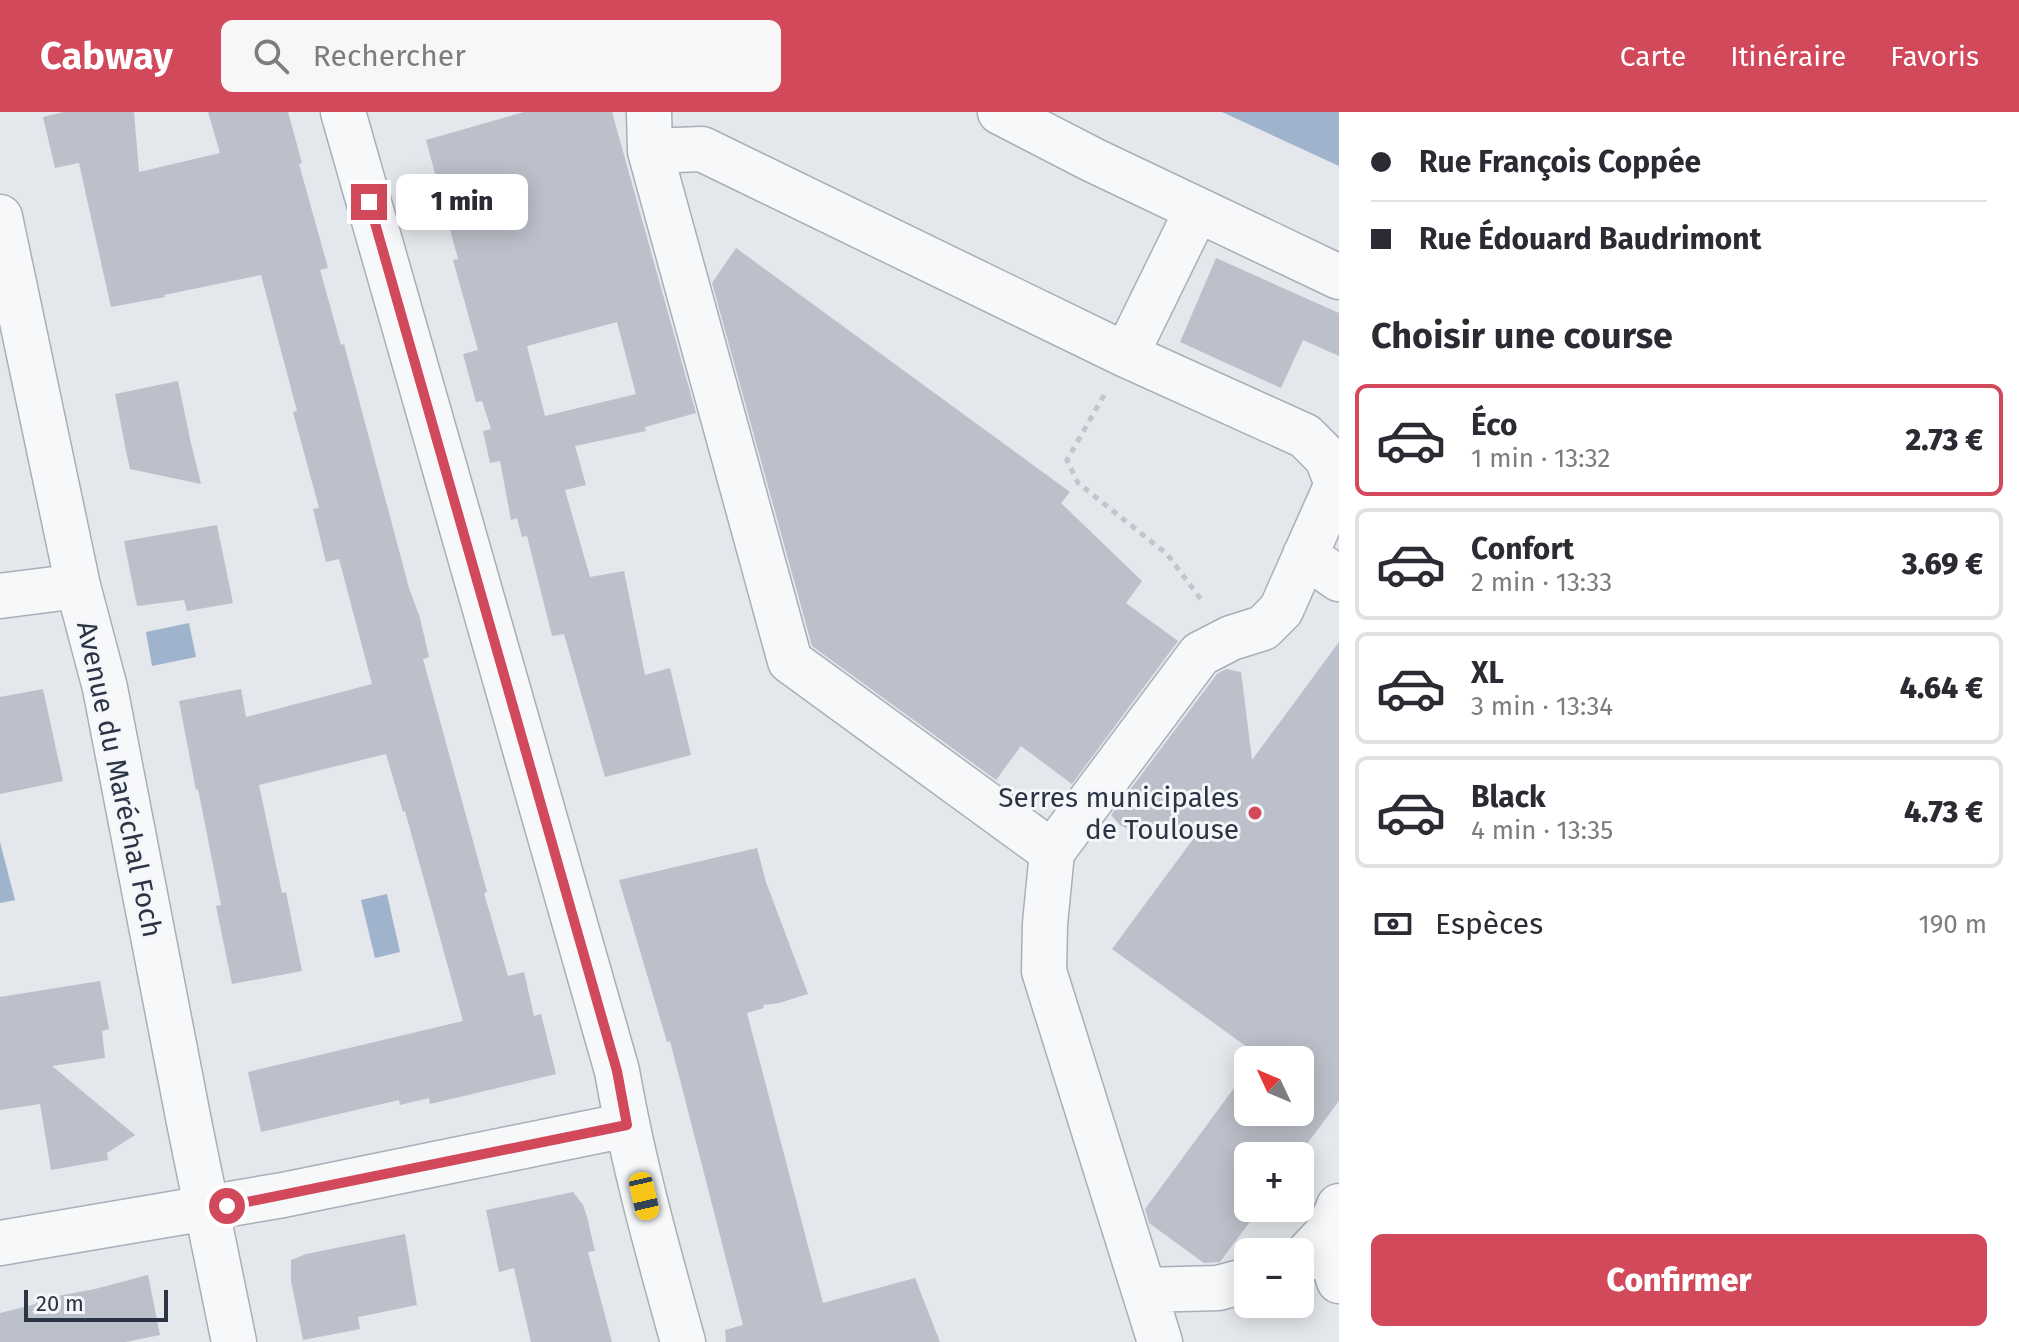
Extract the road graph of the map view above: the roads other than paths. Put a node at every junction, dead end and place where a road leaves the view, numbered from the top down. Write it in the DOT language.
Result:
graph roads {
  1 [pos="343,112"];
  2 [pos="1000,112"];
  3 [pos="649,132"];
  4 [pos="1197,210"];
  5 [pos="0,218"];
  6 [pos="1339,277"];
  7 [pos="1126,355"];
  8 [pos="1322,567"];
  9 [pos="78,586"];
  10 [pos="0,596"];
  11 [pos="1052,852"];
  12 [pos="627,1125"];
  13 [pos="1339,1206"];
  14 [pos="206,1210"];
  15 [pos="0,1243"];
  16 [pos="1318,1263"];
  17 [pos="1234,1284"];
  18 [pos="1144,1290"];
  19 [pos="234,1342"];
  20 [pos="683,1342"];
  21 [pos="1160,1342"];
  1 -- 12 [label="street"];
  2 -- 4 [label="street"];
  3 -- 7 [label="street"];
  3 -- 11 [label="street"];
  4 -- 6 [label="street"];
  4 -- 7 [label="street"];
  5 -- 9 [label="street, Avenue du Maréchal Foch"];
  7 -- 8 [label="street"];
  8 -- 11 [label="street"];
  9 -- 10 [label="street"];
  9 -- 14 [label="street, Avenue du Maréchal Foch"];
  11 -- 18 [label="street"];
  12 -- 14 [label="street"];
  12 -- 20 [label="street"];
  13 -- 16 [label="street"];
  14 -- 15 [label="street"];
  14 -- 19 [label="street, Avenue du Maréchal Foch"];
  17 -- 18 [label="street"];
  18 -- 21 [label="street"];
}
